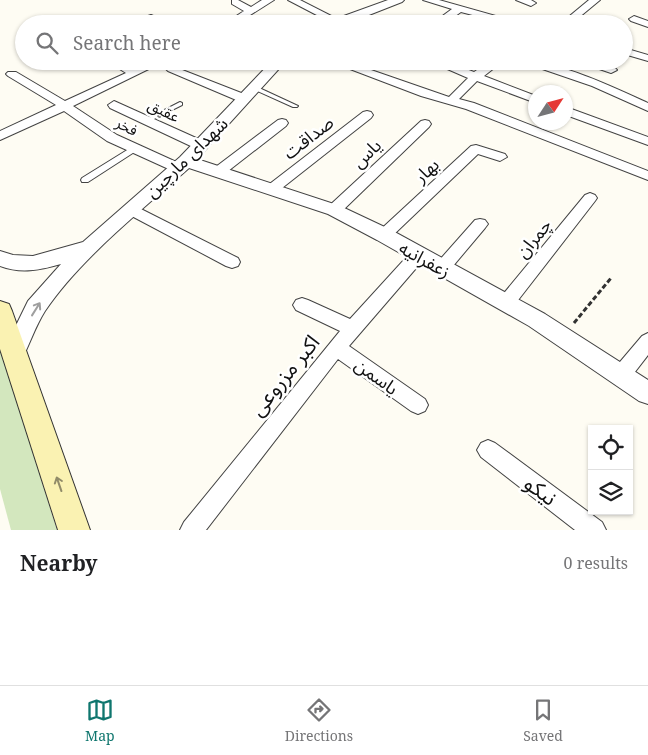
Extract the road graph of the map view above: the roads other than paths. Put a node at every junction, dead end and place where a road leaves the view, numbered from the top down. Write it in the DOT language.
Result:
graph roads {
  1 [pos="268,0"];
  2 [pos="293,0"];
  3 [pos="398,0"];
  4 [pos="428,0"];
  5 [pos="521,0"];
  6 [pos="595,0"];
  7 [pos="235,2"];
  8 [pos="531,4"];
  9 [pos="460,8"];
  10 [pos="252,11"];
  11 [pos="245,15"];
  12 [pos="322,15"];
  13 [pos="358,15"];
  14 [pos="450,15"];
  15 [pos="486,15"];
  16 [pos="576,15"];
  17 [pos="634,20"];
  18 [pos="648,24"];
  19 [pos="633,54"];
  20 [pos="648,58"];
  21 [pos="128,70"];
  22 [pos="140,70"];
  23 [pos="175,70"];
  24 [pos="272,70"];
  25 [pos="359,70"];
  26 [pos="457,70"];
  27 [pos="485,70"];
  28 [pos="564,70"];
  29 [pos="134,73"];
  30 [pos="12,74"];
  31 [pos="475,77"];
  32 [pos="250,93"];
  33 [pos="528,97"];
  34 [pos="451,101"];
  35 [pos="114,104"];
  36 [pos="180,104"];
  37 [pos="66,106"];
  38 [pos="295,106"];
  39 [pos="648,108"];
  40 [pos="573,114"];
  41 [pos="367,115"];
  42 [pos="148,120"];
  43 [pos="282,123"];
  44 [pos="424,124"];
  45 [pos="0,136"];
  46 [pos="648,141"];
  47 [pos="200,145"];
  48 [pos="135,149"];
  49 [pos="500,157"];
  50 [pos="182,164"];
  51 [pos="218,172"];
  52 [pos="648,176"];
  53 [pos="85,180"];
  54 [pos="272,190"];
  55 [pos="590,198"];
  56 [pos="131,210"];
  57 [pos="334,210"];
  58 [pos="480,224"];
  59 [pos="384,235"];
  60 [pos="89,248"];
  61 [pos="418,255"];
  62 [pos="0,258"];
  63 [pos="232,262"];
  64 [pos="442,268"];
  65 [pos="506,303"];
  66 [pos="302,305"];
  67 [pos="0,311"];
  68 [pos="352,328"];
  69 [pos="648,341"];
  70 [pos="336,347"];
  71 [pos="14,352"];
  72 [pos="621,375"];
  73 [pos="648,393"];
  74 [pos="418,405"];
  75 [pos="488,450"];
  76 [pos="74,530"];
  77 [pos="192,530"];
  78 [pos="594,530"];
  1 -- 10 [label="street"];
  2 -- 12 [label="street"];
  3 -- 13 [label="street"];
  4 -- 9 [label="street"];
  5 -- 8 [label="street"];
  6 -- 16 [label="street"];
  7 -- 10 [label="street"];
  9 -- 14 [label="street"];
  9 -- 15 [label="street"];
  10 -- 11 [label="street"];
  17 -- 18 [label="street"];
  19 -- 20 [label="street"];
  21 -- 29 [label="street"];
  22 -- 29 [label="street"];
  23 -- 32 [label="street"];
  24 -- 32 [label="street, شهدای مارچین"];
  25 -- 34 [label="street"];
  26 -- 31 [label="street"];
  27 -- 31 [label="street"];
  28 -- 39 [label="street"];
  29 -- 37 [label="street"];
  30 -- 37 [label="street, فخر"];
  31 -- 33 [label="street"];
  31 -- 34 [label="street"];
  32 -- 38 [label="lane"];
  32 -- 47 [label="street, شهدای مارچین"];
  34 -- 52 [label="street"];
  35 -- 42 [label="street, عقیق"];
  36 -- 42 [label="lane"];
  37 -- 45 [label="street"];
  37 -- 48 [label="street, فخر"];
  40 -- 46 [label="street"];
  41 -- 54 [label="street, صداقت"];
  42 -- 47 [label="street, عقیق"];
  43 -- 51 [label="street"];
  44 -- 57 [label="street, یاس"];
  47 -- 50 [label="street, شهدای مارچین"];
  48 -- 50 [label="street, فخر"];
  48 -- 53 [label="lane"];
  49 -- 59 [label="street, بهار"];
  50 -- 51 [label="street, زعفرانیه"];
  50 -- 56 [label="street, شهدای مارچین"];
  51 -- 54 [label="street, زعفرانیه"];
  54 -- 57 [label="street, زعفرانیه"];
  55 -- 65 [label="street, چمران"];
  56 -- 60 [label="street, شهدای مارچین"];
  56 -- 63 [label="street"];
  57 -- 59 [label="street, زعفرانیه"];
  58 -- 64 [label="street"];
  59 -- 61 [label="street, زعفرانیه"];
  60 -- 62 [label="street, شهدای مارچین"];
  71 -- 60 [label="street, شهدای مارچین, one-way"];
  61 -- 64 [label="street, زعفرانیه"];
  61 -- 68 [label="street, اکبر مزروعی"];
  64 -- 65 [label="street, زعفرانیه"];
  65 -- 72 [label="street, زعفرانیه"];
  66 -- 68 [label="street"];
  67 -- 71 [label="main road"];
  68 -- 70 [label="street, اکبر مزروعی"];
  69 -- 72 [label="street"];
  70 -- 74 [label="street, یاسمن"];
  70 -- 77 [label="street, اکبر مزروعی"];
  76 -- 71 [label="main road, one-way"];
  72 -- 73 [label="street, زعفرانیه"];
  75 -- 78 [label="street, نیکو"];
}
